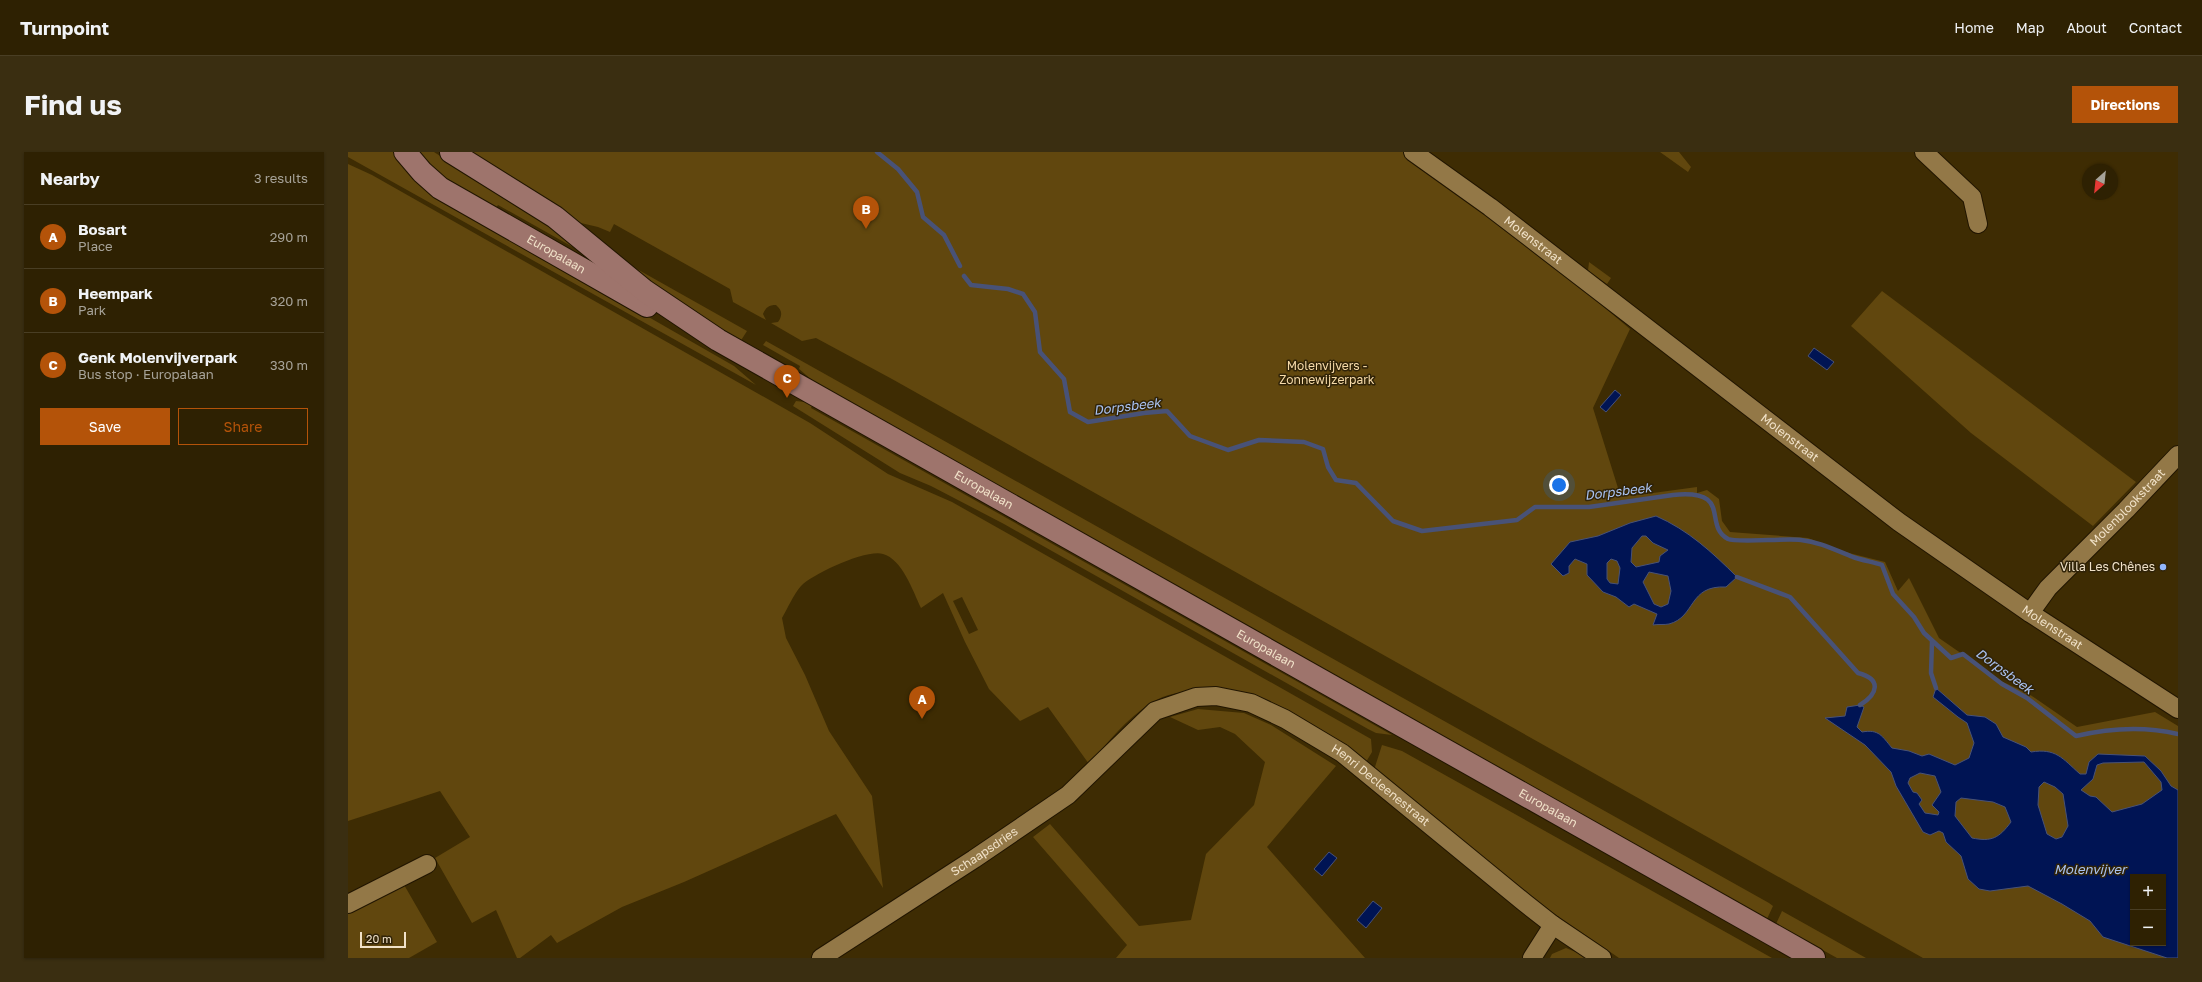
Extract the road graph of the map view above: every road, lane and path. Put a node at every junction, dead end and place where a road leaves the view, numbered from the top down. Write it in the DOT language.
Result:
graph roads {
  1 [pos="405,152"];
  2 [pos="451,152"];
  3 [pos="1413,152"];
  4 [pos="1924,152"];
  5 [pos="1978,224"];
  6 [pos="718,340"];
  7 [pos="2178,455"];
  8 [pos="2030,613"];
  9 [pos="2178,709"];
  10 [pos="1134,729"];
  11 [pos="427,864"];
  12 [pos="348,904"];
  13 [pos="1553,925"];
  14 [pos="820,958"];
  15 [pos="1532,958"];
  16 [pos="1602,958"];
  17 [pos="1814,958"];
  1 -- 6 [label="main road, Europalaan"];
  2 -- 6 [label="main road, Europalaan"];
  3 -- 8 [label="street, Molenstraat"];
  4 -- 5 [label="street"];
  6 -- 17 [label="main road, Europalaan"];
  7 -- 8 [label="street, Molenblookstraat"];
  8 -- 9 [label="street, Molenstraat"];
  10 -- 13 [label="street, Henri Decleenestraat"];
  10 -- 14 [label="street, Schaapsdries"];
  11 -- 12 [label="street"];
  13 -- 15 [label="street"];
  13 -- 16 [label="street, Henri Decleenestraat"];
}
